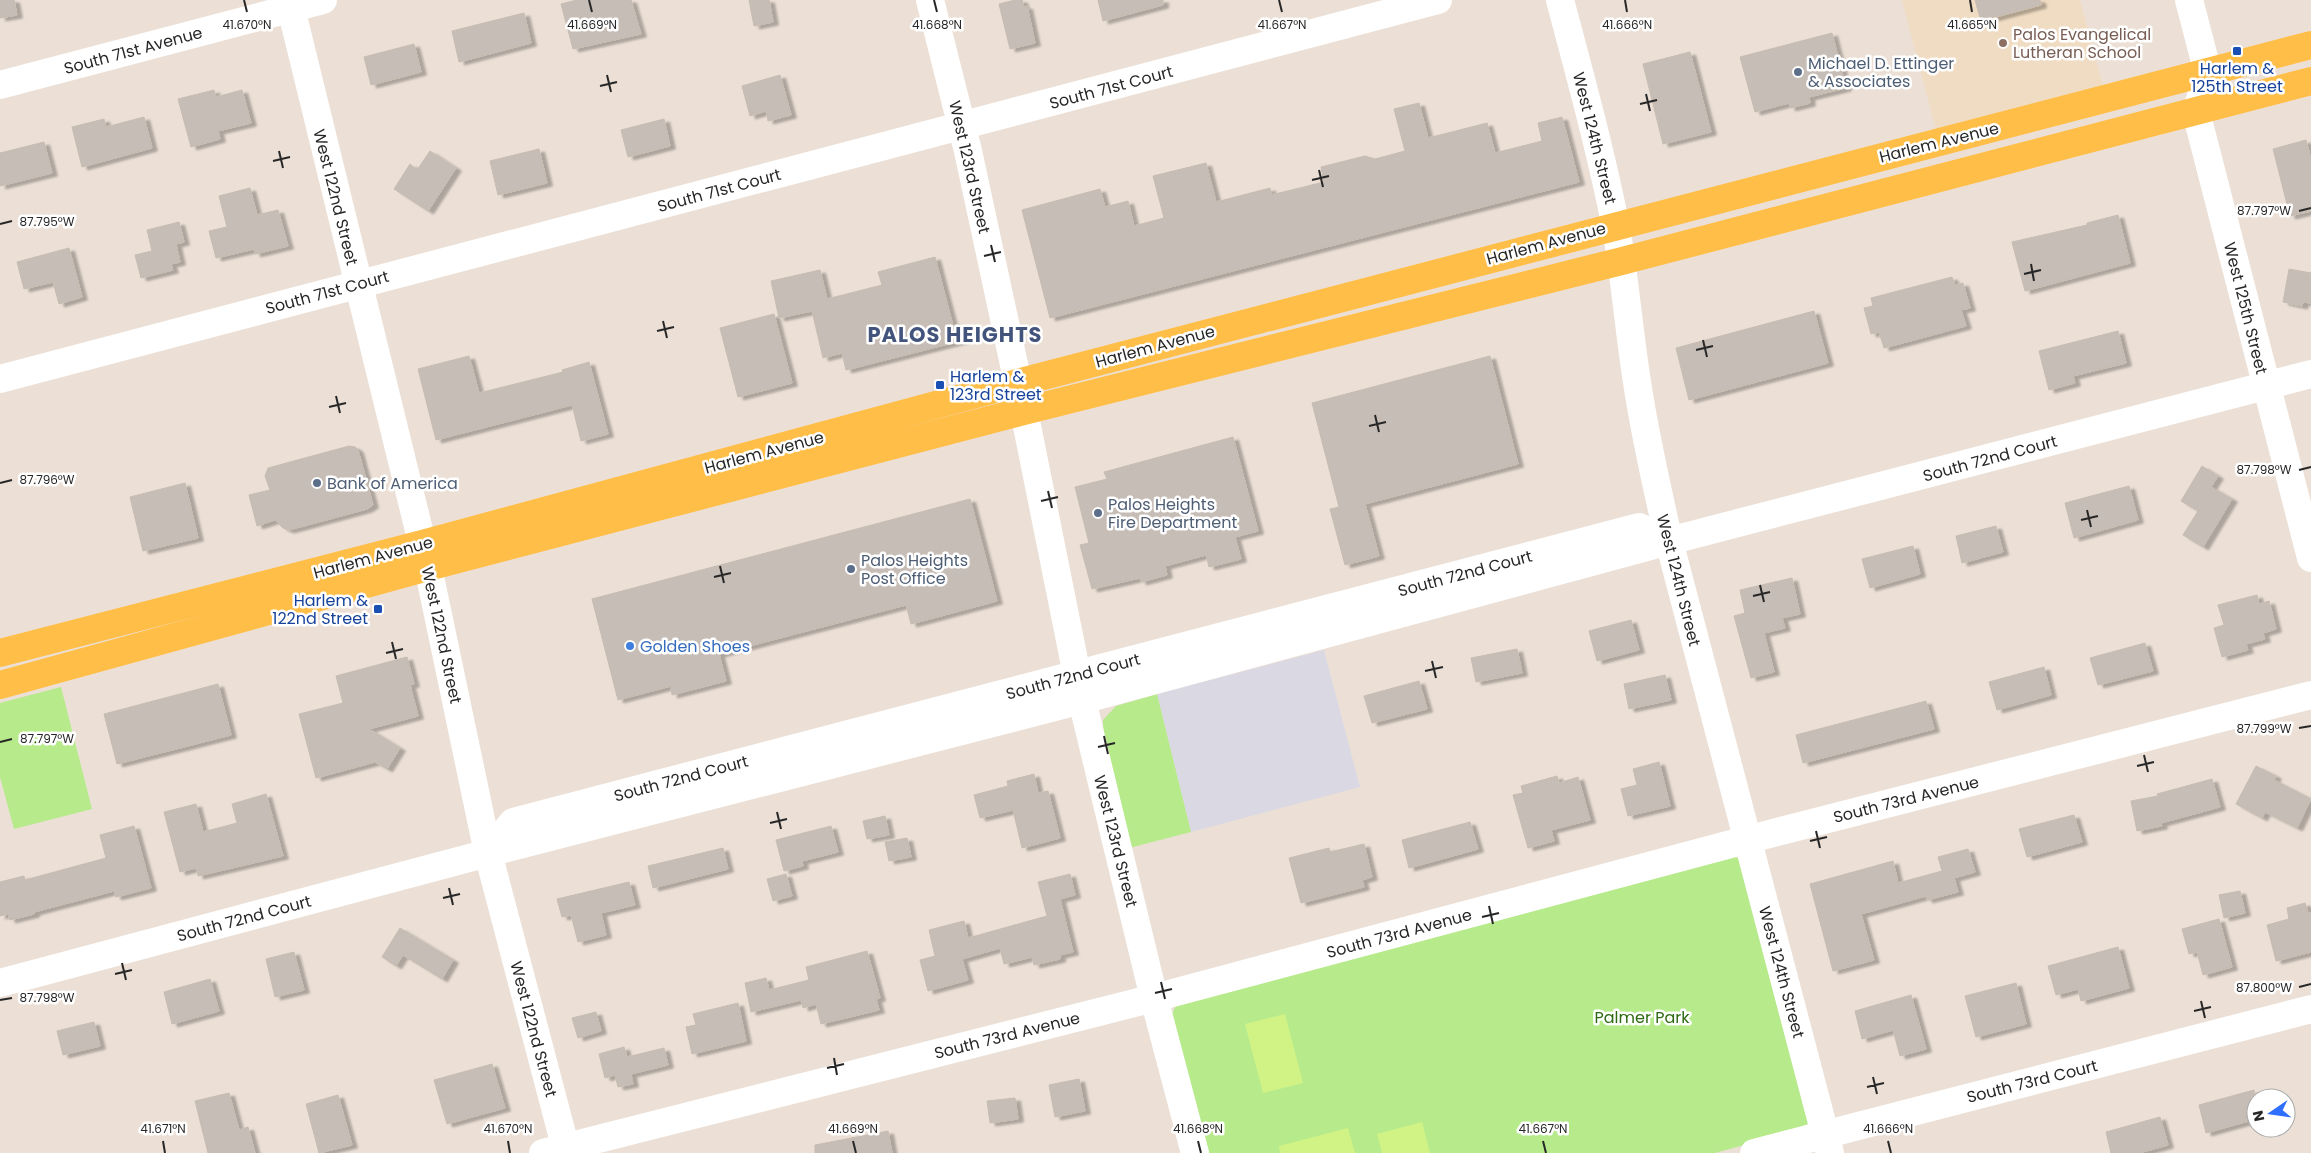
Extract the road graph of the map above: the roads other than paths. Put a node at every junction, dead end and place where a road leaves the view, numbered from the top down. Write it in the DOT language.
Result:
graph roads {
  1 [pos="323,0"];
  2 [pos="930,0"];
  3 [pos="1438,0"];
  4 [pos="1560,0"];
  5 [pos="2189,0"];
  6 [pos="290,4"];
  7 [pos="2311,45"];
  8 [pos="2208,73"];
  9 [pos="2311,81"];
  10 [pos="0,85"];
  11 [pos="2196,112"];
  12 [pos="962,126"];
  13 [pos="1615,226"];
  14 [pos="1622,261"];
  15 [pos="357,284"];
  16 [pos="2311,374"];
  17 [pos="0,379"];
  18 [pos="1016,383"];
  19 [pos="2266,385"];
  20 [pos="1024,411"];
  21 [pos="1669,541"];
  22 [pos="425,556"];
  23 [pos="2311,558"];
  24 [pos="0,653"];
  25 [pos="0,685"];
  26 [pos="1079,688"];
  27 [pos="2311,695"];
  28 [pos="1746,840"];
  29 [pos="488,853"];
  30 [pos="0,983"];
  31 [pos="1154,998"];
  32 [pos="2311,1009"];
  33 [pos="1828,1144"];
  34 [pos="558,1151"];
  35 [pos="1195,1153"];
  36 [pos="1754,1153"];
  1 -- 6 [label="street, South 71st Avenue"];
  2 -- 12 [label="street, West 123rd Street"];
  3 -- 12 [label="street, South 71st Court"];
  4 -- 13 [label="street, West 124th Street"];
  5 -- 8 [label="street"];
  6 -- 10 [label="street, South 71st Avenue"];
  6 -- 15 [label="street, West 122nd Street"];
  7 -- 8 [label="main road, Harlem Avenue"];
  8 -- 11 [label="street"];
  8 -- 13 [label="main road, Harlem Avenue"];
  9 -- 11 [label="main road, Harlem Avenue"];
  11 -- 14 [label="main road, Harlem Avenue"];
  11 -- 19 [label="street, West 125th Street"];
  12 -- 15 [label="street, South 71st Court"];
  12 -- 18 [label="street, West 123rd Street"];
  13 -- 14 [label="street, West 124th Street"];
  13 -- 18 [label="main road, Harlem Avenue"];
  14 -- 20 [label="main road, Harlem Avenue"];
  14 -- 21 [label="street, West 124th Street"];
  15 -- 17 [label="street, South 71st Court"];
  15 -- 22 [label="street, West 122nd Street"];
  16 -- 19 [label="street, South 72nd Court"];
  18 -- 20 [label="street, West 123rd Street"];
  18 -- 22 [label="main road, Harlem Avenue"];
  19 -- 21 [label="street, South 72nd Court"];
  19 -- 23 [label="street, West 125th Street"];
  20 -- 22 [label="main road, Harlem Avenue"];
  20 -- 26 [label="street, West 123rd Street"];
  21 -- 26 [label="street, South 72nd Court"];
  21 -- 28 [label="street, West 124th Street"];
  22 -- 24 [label="main road, Harlem Avenue"];
  22 -- 25 [label="main road, Harlem Avenue"];
  22 -- 29 [label="street, West 122nd Street"];
  26 -- 29 [label="street, South 72nd Court"];
  26 -- 31 [label="street, West 123rd Street"];
  27 -- 28 [label="street, South 73rd Avenue"];
  28 -- 31 [label="street, South 73rd Avenue"];
  28 -- 33 [label="street, West 124th Street"];
  29 -- 30 [label="street, South 72nd Court"];
  29 -- 34 [label="street, West 122nd Street"];
  31 -- 34 [label="street, South 73rd Avenue"];
  31 -- 35 [label="street, West 123rd Street"];
  32 -- 33 [label="street, South 73rd Court"];
  33 -- 36 [label="street, South 73rd Court"];
}
